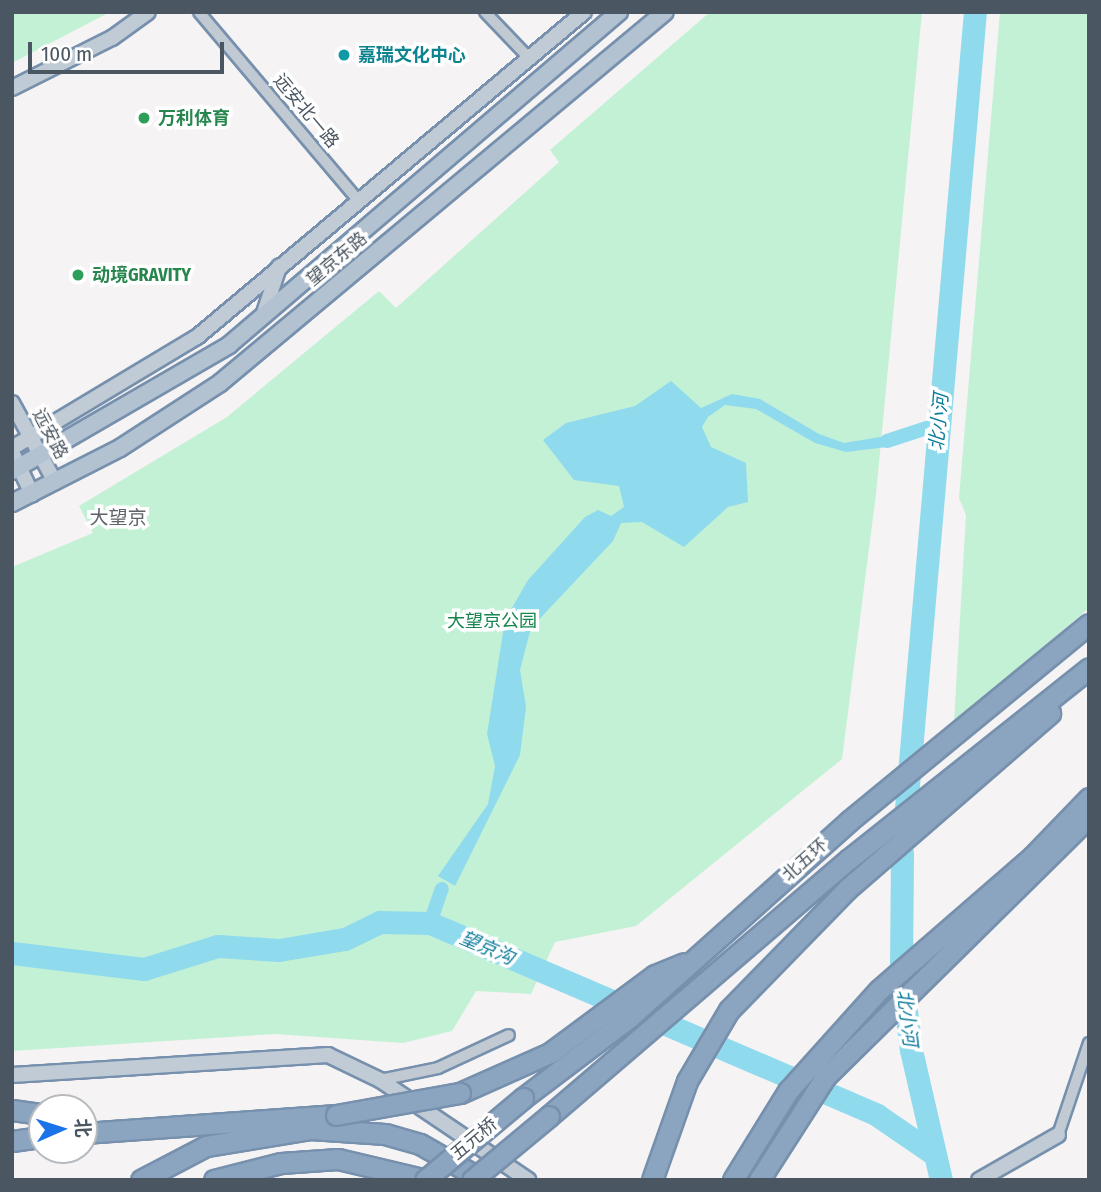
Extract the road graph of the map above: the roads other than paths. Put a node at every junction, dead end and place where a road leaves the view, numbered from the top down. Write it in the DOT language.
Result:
graph roads {
  1 [pos="148,12"];
  2 [pos="199,12"];
  3 [pos="485,12"];
  4 [pos="584,12"];
  5 [pos="619,12"];
  6 [pos="665,12"];
  7 [pos="529,58"];
  8 [pos="12,88"];
  9 [pos="359,201"];
  10 [pos="280,266"];
  11 [pos="263,316"];
  12 [pos="12,403"];
  13 [pos="31,438"];
  14 [pos="12,450"];
  15 [pos="40,456"];
  16 [pos="16,469"];
  17 [pos="55,482"];
  18 [pos="32,494"];
  19 [pos="12,503"];
  20 [pos="1089,624"];
  21 [pos="1089,668"];
  22 [pos="1089,678"];
  23 [pos="1089,798"];
  24 [pos="1089,817"];
  25 [pos="1035,865"];
  26 [pos="663,978"];
  27 [pos="509,1035"];
  28 [pos="1089,1043"];
  29 [pos="12,1075"];
  30 [pos="380,1080"];
  31 [pos="523,1098"];
  32 [pos="549,1116"];
  33 [pos="98,1121"];
  34 [pos="141,1127"];
  35 [pos="98,1132"];
  36 [pos="1058,1135"];
  37 [pos="427,1178"];
  38 [pos="985,1178"];
  39 [pos="141,1180"];
  40 [pos="214,1180"];
  41 [pos="472,1180"];
  42 [pos="483,1180"];
  43 [pos="528,1180"];
  44 [pos="652,1180"];
  45 [pos="733,1180"];
  46 [pos="759,1180"];
  1 -- 8 [label="street"];
  2 -- 9 [label="street, 远安北一路"];
  3 -- 7 [label="street"];
  4 -- 7 [label="street"];
  5 -- 11 [label="main road, 望京东路"];
  6 -- 17 [label="main road, 望京东路"];
  7 -- 9 [label="street"];
  9 -- 10 [label="street"];
  10 -- 11 [label="street"];
  10 -- 13 [label="street"];
  11 -- 15 [label="main road, 望京东路"];
  12 -- 13 [label="street, 远安路"];
  13 -- 14 [label="street"];
  13 -- 15 [label="street, 远安路"];
  14 -- 16 [label="street"];
  15 -- 16 [label="main road, 望京东路"];
  15 -- 17 [label="street, 远安路"];
  16 -- 18 [label="street"];
  17 -- 18 [label="main road, 望京东路"];
  18 -- 19 [label="main road, 望京东路"];
  20 -- 26 [label="highway, 北五环"];
  21 -- 32 [label="highway, 北五环"];
  22 -- 44 [label="highway"];
  23 -- 25 [label="highway"];
  24 -- 25 [label="highway"];
  25 -- 45 [label="highway"];
  25 -- 46 [label="highway"];
  26 -- 31 [label="highway, 北五环"];
  26 -- 34 [label="highway, bridge"];
  27 -- 30 [label="street"];
  28 -- 36 [label="street"];
  29 -- 30 [label="street"];
  30 -- 43 [label="street"];
  31 -- 37 [label="highway, 五元桥, bridge"];
  32 -- 41 [label="highway, 五元桥, bridge"];
  33 -- 34 [label="highway"];
  34 -- 35 [label="highway"];
  36 -- 38 [label="street"];
  37 -- 40 [label="highway"];
  39 -- 42 [label="highway, bridge"];
}
